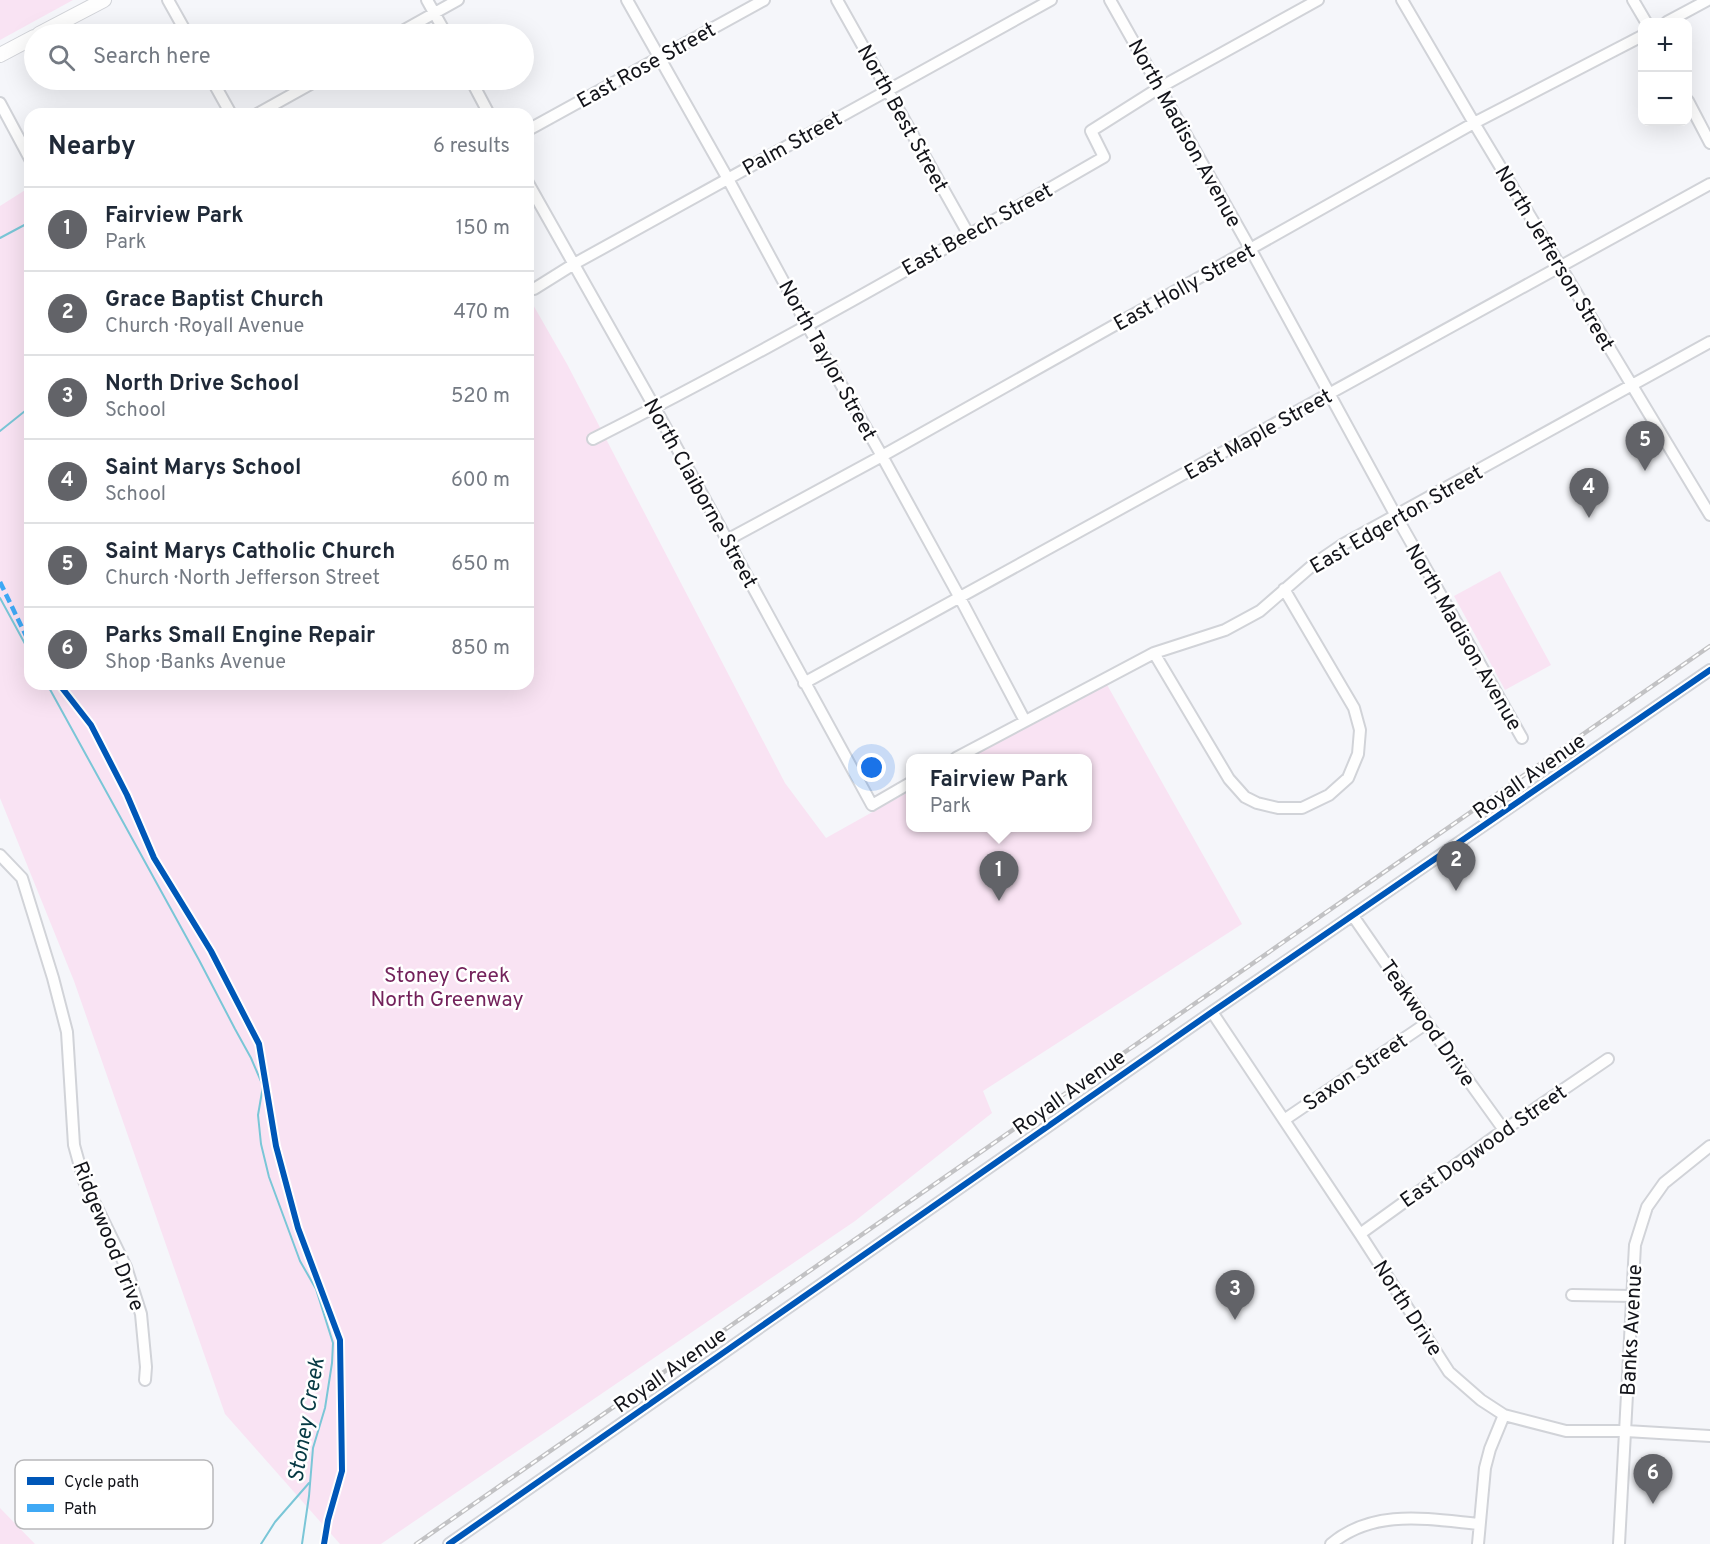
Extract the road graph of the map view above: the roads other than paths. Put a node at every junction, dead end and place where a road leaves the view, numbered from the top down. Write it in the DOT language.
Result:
graph roads {
  1 [pos="104,0"];
  2 [pos="168,0"];
  3 [pos="427,0"];
  4 [pos="458,0"];
  5 [pos="627,0"];
  6 [pos="764,0"];
  7 [pos="837,0"];
  8 [pos="1051,0"];
  9 [pos="1110,0"];
  10 [pos="1318,0"];
  11 [pos="1402,0"];
  12 [pos="1633,0"];
  13 [pos="1708,0"];
  14 [pos="434,13"];
  15 [pos="1644,18"];
  16 [pos="1674,18"];
  17 [pos="58,24"];
  18 [pos="181,24"];
  19 [pos="415,24"];
  20 [pos="440,24"];
  21 [pos="1638,38"];
  22 [pos="24,42"];
  23 [pos="0,55"];
  24 [pos="660,57"];
  25 [pos="1159,88"];
  26 [pos="218,90"];
  27 [pos="300,90"];
  28 [pos="476,90"];
  29 [pos="888,90"];
  30 [pos="0,104"];
  31 [pos="228,108"];
  32 [pos="269,108"];
  33 [pos="486,108"];
  34 [pos="1692,109"];
  35 [pos="1474,123"];
  36 [pos="534,127"];
  37 [pos="1710,143"];
  38 [pos="24,148"];
  39 [pos="728,179"];
  40 [pos="1710,184"];
  41 [pos="534,194"];
  42 [pos="969,235"];
  43 [pos="1251,250"];
  44 [pos="574,264"];
  45 [pos="1560,266"];
  46 [pos="534,289"];
  47 [pos="807,325"];
  48 [pos="1710,342"];
  49 [pos="1632,385"];
  50 [pos="1329,395"];
  51 [pos="655,408"];
  52 [pos="593,439"];
  53 [pos="882,456"];
  54 [pos="1706,501"];
  55 [pos="1710,515"];
  56 [pos="1396,516"];
  57 [pos="727,540"];
  58 [pos="1284,589"];
  59 [pos="960,598"];
  60 [pos="1154,653"];
  61 [pos="1710,670"];
  62 [pos="804,683"];
  63 [pos="1025,721"];
  64 [pos="1522,738"];
  65 [pos="965,754"];
  66 [pos="906,785"];
  67 [pos="0,855"];
  68 [pos="1353,916"];
  69 [pos="1212,1012"];
  70 [pos="1427,1023"];
  71 [pos="1608,1059"];
  72 [pos="1284,1120"];
  73 [pos="1504,1130"];
  74 [pos="1710,1146"];
  75 [pos="1360,1234"];
  76 [pos="1572,1294"];
  77 [pos="1633,1296"];
  78 [pos="145,1380"];
  79 [pos="1504,1415"];
  80 [pos="1626,1431"];
  81 [pos="1710,1436"];
  82 [pos="1479,1524"];
  83 [pos="449,1544"];
  84 [pos="1331,1544"];
  85 [pos="1478,1544"];
  86 [pos="1619,1544"];
  1 -- 17 [label="main road"];
  2 -- 18 [label="street"];
  3 -- 14 [label="street"];
  4 -- 14 [label="street"];
  5 -- 24 [label="street, North Taylor Street"];
  6 -- 24 [label="street, East Rose Street"];
  7 -- 29 [label="street, North Best Street"];
  8 -- 29 [label="street, Palm Street"];
  9 -- 25 [label="street, North Madison Avenue"];
  10 -- 25 [label="street, East Beech Street"];
  11 -- 35 [label="street, North Jefferson Street"];
  12 -- 15 [label="street"];
  13 -- 16 [label="street"];
  14 -- 19 [label="street"];
  14 -- 20 [label="street"];
  21 -- 35 [label="street, East Holly Street"];
  22 -- 23 [label="main road"];
  24 -- 36 [label="street, East Rose Street"];
  24 -- 39 [label="street, North Taylor Street"];
  25 -- 42 [label="street, East Beech Street"];
  25 -- 43 [label="street, North Madison Avenue"];
  26 -- 31 [label="street"];
  27 -- 32 [label="street"];
  28 -- 33 [label="street"];
  29 -- 39 [label="street, Palm Street"];
  29 -- 42 [label="street, North Best Street"];
  30 -- 38 [label="street"];
  34 -- 37 [label="street"];
  35 -- 43 [label="street, East Holly Street"];
  35 -- 45 [label="street, North Jefferson Street"];
  39 -- 44 [label="street, Palm Street"];
  39 -- 47 [label="street, North Taylor Street"];
  40 -- 45 [label="street, East Maple Street"];
  41 -- 44 [label="street, North Claiborne Street"];
  42 -- 47 [label="street, East Beech Street"];
  43 -- 50 [label="street, North Madison Avenue"];
  43 -- 53 [label="street, East Holly Street"];
  44 -- 46 [label="street, Palm Street"];
  44 -- 51 [label="street, North Claiborne Street"];
  45 -- 49 [label="street, North Jefferson Street"];
  45 -- 50 [label="street, East Maple Street"];
  47 -- 51 [label="street, East Beech Street"];
  47 -- 53 [label="street, North Taylor Street"];
  48 -- 49 [label="street, East Edgerton Street"];
  49 -- 54 [label="street, North Jefferson Street"];
  49 -- 56 [label="street, East Edgerton Street"];
  50 -- 56 [label="street, North Madison Avenue"];
  50 -- 59 [label="street, East Maple Street"];
  51 -- 52 [label="street, East Beech Street"];
  51 -- 57 [label="street, North Claiborne Street"];
  53 -- 57 [label="street, East Holly Street"];
  53 -- 59 [label="street, North Taylor Street"];
  54 -- 55 [label="street, North Jefferson Street"];
  56 -- 58 [label="street, East Edgerton Street"];
  56 -- 64 [label="street, North Madison Avenue"];
  57 -- 62 [label="street, North Claiborne Street"];
  58 -- 60 [label="street, East Edgerton Street"];
  58 -- 60 [label="street"];
  59 -- 62 [label="street, East Maple Street"];
  59 -- 63 [label="street, North Taylor Street"];
  60 -- 63 [label="street, East Edgerton Street"];
  61 -- 68 [label="street, Royall Avenue"];
  62 -- 66 [label="street, North Claiborne Street"];
  63 -- 65 [label="street, East Edgerton Street"];
  67 -- 78 [label="street, Ridgewood Drive"];
  68 -- 69 [label="street, Royall Avenue"];
  68 -- 70 [label="street, Teakwood Drive"];
  69 -- 72 [label="street, North Drive"];
  69 -- 83 [label="street, Royall Avenue"];
  70 -- 72 [label="street, Saxon Street"];
  70 -- 73 [label="street, Teakwood Drive"];
  71 -- 73 [label="street, East Dogwood Street"];
  72 -- 75 [label="street, North Drive"];
  73 -- 75 [label="street, East Dogwood Street"];
  74 -- 77 [label="street, Banks Avenue"];
  75 -- 79 [label="street, North Drive"];
  76 -- 77 [label="street"];
  77 -- 80 [label="street, Banks Avenue"];
  79 -- 80 [label="street, North Drive"];
  79 -- 82 [label="street"];
  80 -- 81 [label="street, North Drive"];
  80 -- 86 [label="street, Banks Avenue"];
  82 -- 84 [label="street"];
  82 -- 85 [label="street"];
}
